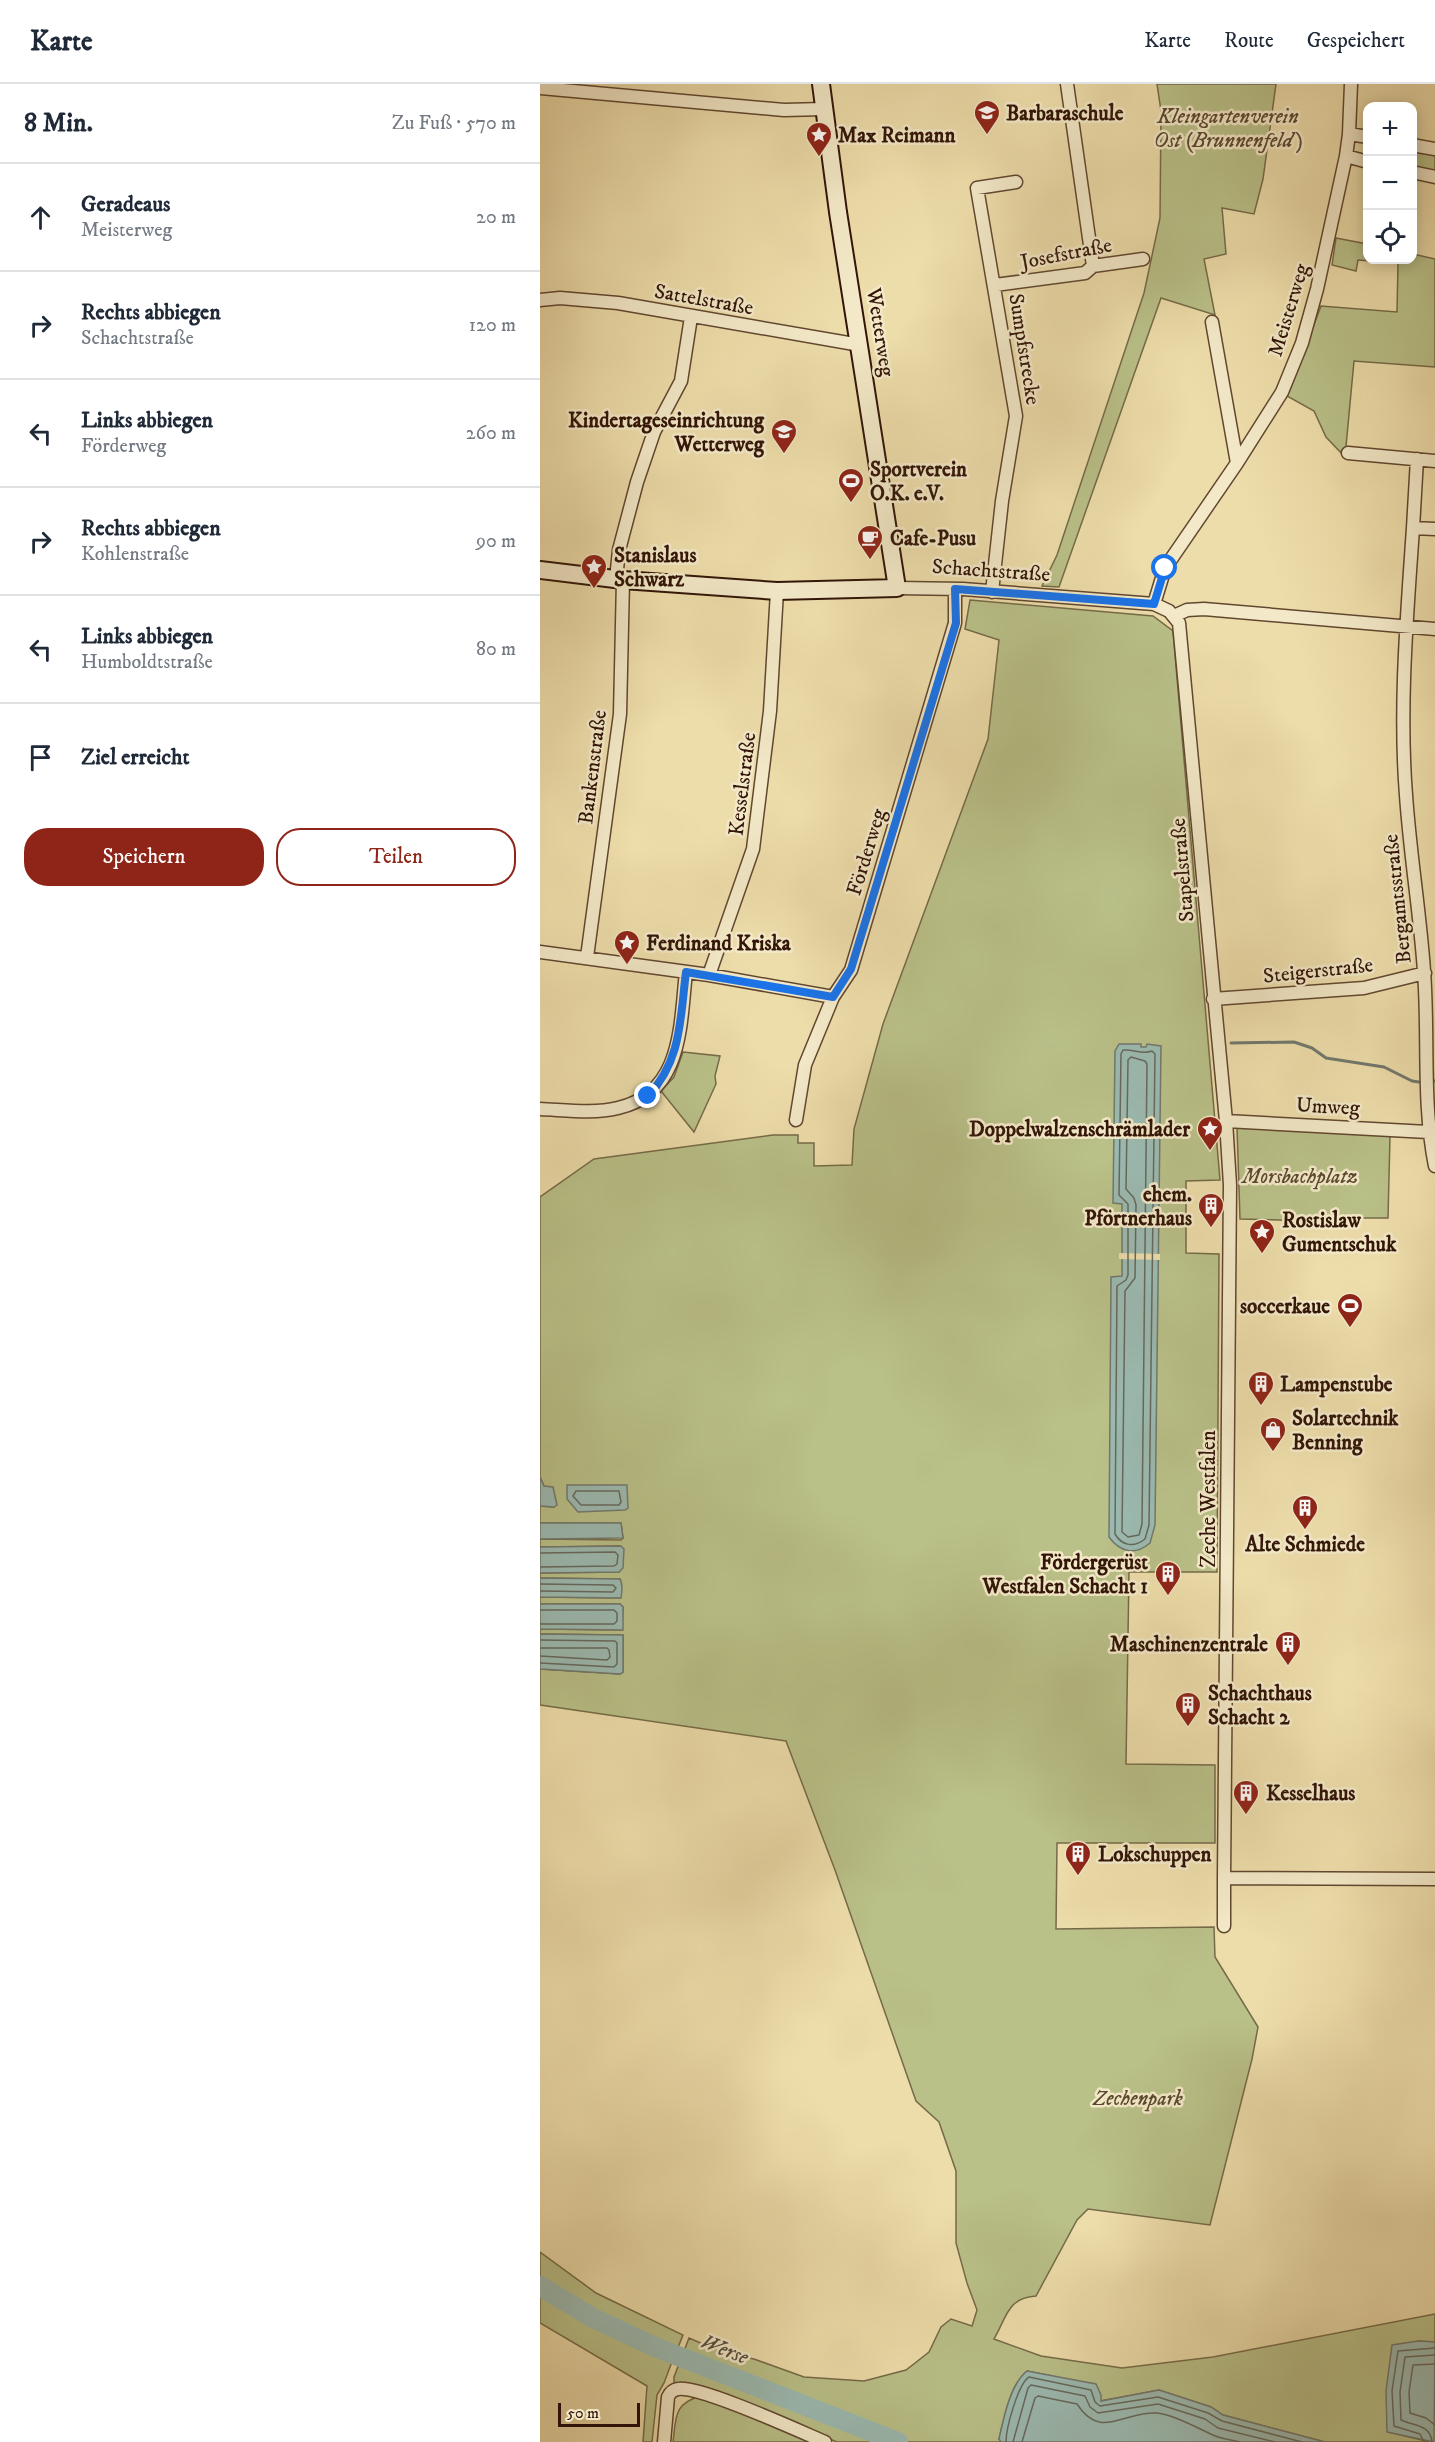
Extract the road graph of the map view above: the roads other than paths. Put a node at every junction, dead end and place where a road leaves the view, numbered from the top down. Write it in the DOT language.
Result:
graph roads {
  1 [pos="821,84"];
  2 [pos="1067,84"];
  3 [pos="1351,84"];
  4 [pos="540,88"];
  5 [pos="824,109"];
  6 [pos="1349,134"];
  7 [pos="1363,136"];
  8 [pos="1417,146"];
  9 [pos="1435,149"];
  10 [pos="1346,156"];
  11 [pos="1363,161"];
  12 [pos="1417,173"];
  13 [pos="1435,177"];
  14 [pos="1016,182"];
  15 [pos="1143,259"];
  16 [pos="1093,266"];
  17 [pos="995,285"];
  18 [pos="540,300"];
  19 [pos="691,317"];
  20 [pos="1212,322"];
  21 [pos="860,345"];
  22 [pos="1348,453"];
  23 [pos="1417,459"];
  24 [pos="1435,461"];
  25 [pos="1237,463"];
  26 [pos="1413,528"];
  27 [pos="1435,529"];
  28 [pos="540,570"];
  29 [pos="620,579"];
  30 [pos="897,588"];
  31 [pos="955,589"];
  32 [pos="777,591"];
  33 [pos="992,592"];
  34 [pos="1154,604"];
  35 [pos="1174,616"];
  36 [pos="1406,627"];
  37 [pos="1435,629"];
  38 [pos="540,952"];
  39 [pos="586,957"];
  40 [pos="686,972"];
  41 [pos="1425,973"];
  42 [pos="709,975"];
  43 [pos="833,997"];
  44 [pos="1214,999"];
  45 [pos="540,1109"];
  46 [pos="796,1120"];
  47 [pos="1226,1121"];
  48 [pos="1428,1132"];
  49 [pos="1435,1166"];
  50 [pos="1224,1878"];
  51 [pos="1435,1878"];
  52 [pos="1224,1926"];
  53 [pos="664,2442"];
  54 [pos="825,2442"];
  1 -- 5 [label="street, Wetterweg"];
  2 -- 16 [label="street"];
  3 -- 6 [label="street, Meisterweg"];
  4 -- 5 [label="street"];
  5 -- 21 [label="street, Wetterweg"];
  6 -- 7 [label="street"];
  6 -- 10 [label="street, Meisterweg"];
  8 -- 9 [label="street"];
  10 -- 11 [label="street"];
  10 -- 25 [label="street, Meisterweg"];
  12 -- 13 [label="street"];
  14 -- 17 [label="street, Sumpfstrecke"];
  15 -- 16 [label="street, Josefstraße"];
  16 -- 17 [label="street, Josefstraße"];
  17 -- 33 [label="street, Sumpfstrecke"];
  18 -- 19 [label="street, Sattelstraße"];
  19 -- 21 [label="street, Sattelstraße"];
  19 -- 29 [label="street, Bankenstraße"];
  20 -- 25 [label="street"];
  21 -- 30 [label="street, Wetterweg"];
  22 -- 23 [label="street"];
  23 -- 24 [label="street"];
  23 -- 26 [label="street, Bergamtsstraße"];
  25 -- 34 [label="street, Meisterweg"];
  26 -- 27 [label="street"];
  26 -- 36 [label="street, Bergamtsstraße"];
  28 -- 29 [label="street, Schachtstraße"];
  29 -- 32 [label="street, Schachtstraße"];
  29 -- 39 [label="street, Bankenstraße"];
  30 -- 31 [label="street, Schachtstraße"];
  30 -- 32 [label="street, Schachtstraße"];
  31 -- 33 [label="street, Schachtstraße"];
  31 -- 43 [label="street, Förderweg"];
  32 -- 42 [label="street, Kesselstraße"];
  33 -- 34 [label="street, Schachtstraße"];
  34 -- 35 [label="street, Schachtstraße"];
  35 -- 36 [label="street"];
  35 -- 44 [label="street, Stapelstraße"];
  36 -- 37 [label="street"];
  36 -- 41 [label="street, Bergamtsstraße"];
  38 -- 39 [label="street"];
  39 -- 40 [label="street"];
  40 -- 42 [label="street"];
  40 -- 45 [label="street"];
  41 -- 44 [label="street, Steigerstraße"];
  41 -- 48 [label="street, Bergamtsstraße"];
  42 -- 43 [label="street"];
  43 -- 46 [label="street, Förderweg"];
  44 -- 47 [label="street, Stapelstraße"];
  47 -- 48 [label="street, Umweg"];
  47 -- 50 [label="street, Zeche Westfalen"];
  48 -- 49 [label="street, Bergamtsstraße"];
  50 -- 51 [label="street"];
  50 -- 52 [label="street, Zeche Westfalen"];
  53 -- 54 [label="street"];
}
